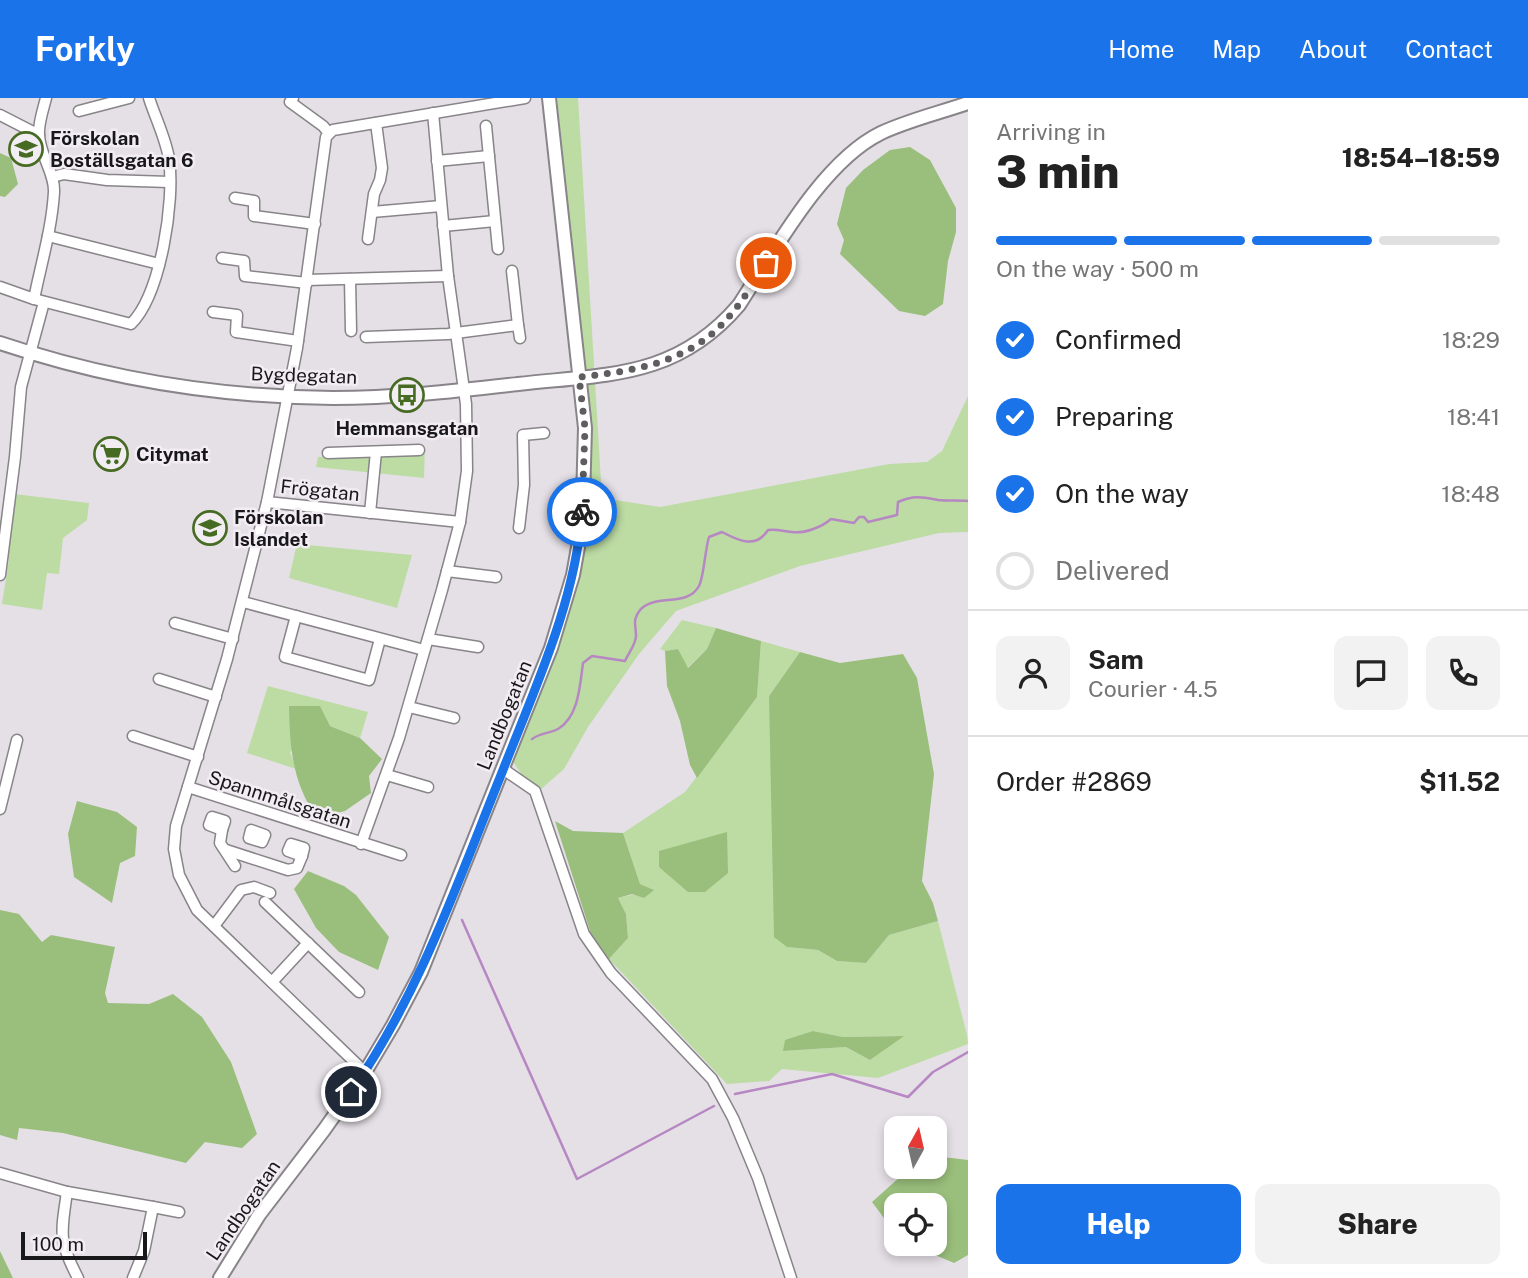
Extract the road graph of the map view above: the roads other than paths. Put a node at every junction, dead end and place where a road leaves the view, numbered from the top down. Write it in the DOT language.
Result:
graph roads {
  1 [pos="46,98"];
  2 [pos="129,98"];
  3 [pos="149,98"];
  4 [pos="525,98"];
  5 [pos="549,98"];
  6 [pos="477,102"];
  7 [pos="289,103"];
  8 [pos="968,103"];
  9 [pos="79,111"];
  10 [pos="433,113"];
  11 [pos="0,115"];
  12 [pos="376,123"];
  13 [pos="486,126"];
  14 [pos="329,132"];
  15 [pos="39,135"];
  16 [pos="489,156"];
  17 [pos="437,161"];
  18 [pos="52,177"];
  19 [pos="170,182"];
  20 [pos="235,198"];
  21 [pos="441,206"];
  22 [pos="372,212"];
  23 [pos="495,221"];
  24 [pos="314,224"];
  25 [pos="443,226"];
  26 [pos="48,236"];
  27 [pos="368,239"];
  28 [pos="498,249"];
  29 [pos="222,258"];
  30 [pos="159,264"];
  31 [pos="512,271"];
  32 [pos="447,276"];
  33 [pos="350,279"];
  34 [pos="307,282"];
  35 [pos="0,288"];
  36 [pos="39,300"];
  37 [pos="214,312"];
  38 [pos="518,325"];
  39 [pos="351,331"];
  40 [pos="455,333"];
  41 [pos="366,337"];
  42 [pos="520,338"];
  43 [pos="298,341"];
  44 [pos="0,344"];
  45 [pos="30,354"];
  46 [pos="579,377"];
  47 [pos="464,390"];
  48 [pos="288,396"];
  49 [pos="544,433"];
  50 [pos="419,450"];
  51 [pos="376,452"];
  52 [pos="328,453"];
  53 [pos="267,502"];
  54 [pos="370,513"];
  55 [pos="460,522"];
  56 [pos="519,528"];
  57 [pos="447,571"];
  58 [pos="0,575"];
  59 [pos="496,578"];
  60 [pos="243,602"];
  61 [pos="296,616"];
  62 [pos="175,623"];
  63 [pos="233,639"];
  64 [pos="380,639"];
  65 [pos="428,639"];
  66 [pos="478,647"];
  67 [pos="424,650"];
  68 [pos="159,679"];
  69 [pos="216,697"];
  70 [pos="409,707"];
  71 [pos="454,718"];
  72 [pos="133,736"];
  73 [pos="17,740"];
  74 [pos="198,757"];
  75 [pos="503,769"];
  76 [pos="387,775"];
  77 [pos="4,781"];
  78 [pos="188,787"];
  79 [pos="428,787"];
  80 [pos="0,809"];
  81 [pos="222,830"];
  82 [pos="262,842"];
  83 [pos="361,844"];
  84 [pos="226,850"];
  85 [pos="401,855"];
  86 [pos="302,856"];
  87 [pos="256,860"];
  88 [pos="235,866"];
  89 [pos="214,926"];
  90 [pos="309,943"];
  91 [pos="272,982"];
  92 [pos="359,992"];
  93 [pos="365,1072"];
  94 [pos="0,1173"];
  95 [pos="68,1192"];
  96 [pos="153,1207"];
  97 [pos="179,1212"];
  98 [pos="78,1278"];
  99 [pos="133,1278"];
  100 [pos="220,1278"];
  101 [pos="791,1278"];
  1 -- 15 [label="street"];
  2 -- 9 [label="street"];
  3 -- 19 [label="street"];
  4 -- 6 [label="street"];
  5 -- 46 [label="street, Landbogatan"];
  6 -- 10 [label="street"];
  7 -- 14 [label="street"];
  8 -- 46 [label="street, Bygdegatan"];
  10 -- 12 [label="street"];
  10 -- 17 [label="street, Spannmålsgatan"];
  11 -- 15 [label="street"];
  12 -- 14 [label="street"];
  12 -- 22 [label="street"];
  13 -- 16 [label="street"];
  14 -- 24 [label="street"];
  15 -- 18 [label="street"];
  16 -- 17 [label="street"];
  16 -- 23 [label="street"];
  17 -- 21 [label="street, Spannmålsgatan"];
  18 -- 19 [label="street"];
  18 -- 26 [label="street"];
  19 -- 30 [label="street"];
  20 -- 24 [label="street"];
  21 -- 22 [label="street"];
  21 -- 25 [label="street, Spannmålsgatan"];
  22 -- 27 [label="street"];
  23 -- 25 [label="street"];
  23 -- 28 [label="street"];
  24 -- 34 [label="street"];
  25 -- 32 [label="street, Spannmålsgatan"];
  26 -- 30 [label="street"];
  26 -- 36 [label="street"];
  29 -- 34 [label="street"];
  30 -- 36 [label="street"];
  31 -- 38 [label="street"];
  32 -- 33 [label="street"];
  32 -- 40 [label="street, Spannmålsgatan"];
  33 -- 34 [label="street"];
  33 -- 39 [label="street"];
  34 -- 43 [label="street"];
  35 -- 36 [label="street"];
  36 -- 45 [label="street"];
  37 -- 43 [label="street"];
  38 -- 40 [label="street"];
  38 -- 42 [label="street"];
  40 -- 41 [label="street"];
  40 -- 47 [label="street, Spannmålsgatan"];
  43 -- 48 [label="street"];
  44 -- 45 [label="street, Bygdegatan"];
  45 -- 48 [label="street, Bygdegatan"];
  45 -- 58 [label="street"];
  46 -- 47 [label="street, Bygdegatan"];
  46 -- 75 [label="street, Landbogatan"];
  47 -- 48 [label="street, Bygdegatan"];
  47 -- 55 [label="street, Spannmålsgatan"];
  48 -- 53 [label="street"];
  49 -- 56 [label="street"];
  50 -- 51 [label="street, Frögatan"];
  51 -- 52 [label="street, Frögatan"];
  51 -- 54 [label="street, Frögatan"];
  53 -- 54 [label="street, Frögatan"];
  53 -- 60 [label="street"];
  54 -- 55 [label="street, Frögatan"];
  55 -- 57 [label="street, Spannmålsgatan"];
  57 -- 59 [label="street"];
  57 -- 65 [label="street, Spannmålsgatan"];
  60 -- 61 [label="street"];
  60 -- 63 [label="street"];
  61 -- 64 [label="street"];
  61 -- 64 [label="street"];
  62 -- 63 [label="street"];
  63 -- 69 [label="street"];
  64 -- 67 [label="street"];
  65 -- 66 [label="street"];
  65 -- 67 [label="street, Spannmålsgatan"];
  67 -- 70 [label="street, Spannmålsgatan"];
  68 -- 69 [label="street"];
  69 -- 74 [label="street"];
  70 -- 71 [label="street"];
  70 -- 76 [label="street, Spannmålsgatan"];
  72 -- 74 [label="street"];
  73 -- 77 [label="street"];
  74 -- 78 [label="street"];
  75 -- 93 [label="street, Landbogatan"];
  75 -- 101 [label="street"];
  76 -- 79 [label="street"];
  76 -- 83 [label="street, Spannmålsgatan"];
  77 -- 80 [label="street"];
  78 -- 83 [label="street, Spannmålsgatan"];
  78 -- 89 [label="street"];
  81 -- 84 [label="street"];
  82 -- 87 [label="street"];
  83 -- 85 [label="street, Spannmålsgatan"];
  84 -- 87 [label="street"];
  84 -- 88 [label="street"];
  86 -- 87 [label="street"];
  89 -- 90 [label="street"];
  89 -- 91 [label="street"];
  90 -- 91 [label="street"];
  90 -- 92 [label="street"];
  91 -- 93 [label="street"];
  93 -- 100 [label="street, Landbogatan"];
  94 -- 95 [label="street"];
  95 -- 96 [label="street"];
  95 -- 98 [label="street"];
  96 -- 97 [label="street"];
  96 -- 99 [label="street"];
}
